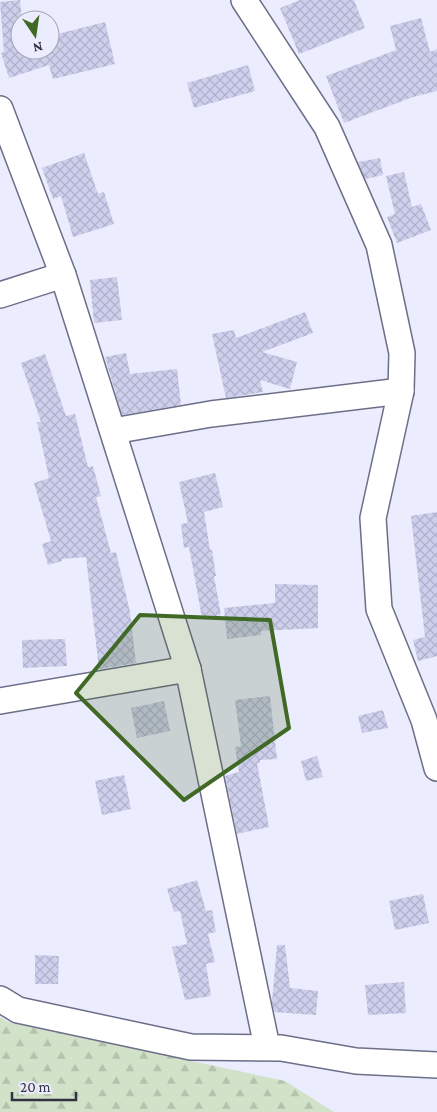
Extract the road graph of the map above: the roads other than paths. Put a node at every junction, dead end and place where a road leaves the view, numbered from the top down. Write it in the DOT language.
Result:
graph roads {
  1 [pos="244,0"];
  2 [pos="2,122"];
  3 [pos="63,275"];
  4 [pos="0,295"];
  5 [pos="401,391"];
  6 [pos="113,431"];
  7 [pos="188,669"];
  8 [pos="0,700"];
  9 [pos="437,768"];
  10 [pos="0,999"];
  11 [pos="267,1048"];
  12 [pos="437,1064"];
  1 -- 5 [label="street"];
  2 -- 3 [label="street"];
  3 -- 4 [label="street"];
  3 -- 6 [label="street"];
  5 -- 6 [label="street"];
  5 -- 9 [label="street"];
  6 -- 7 [label="street"];
  7 -- 8 [label="street"];
  7 -- 11 [label="street"];
  10 -- 11 [label="street"];
  11 -- 12 [label="street"];
}
